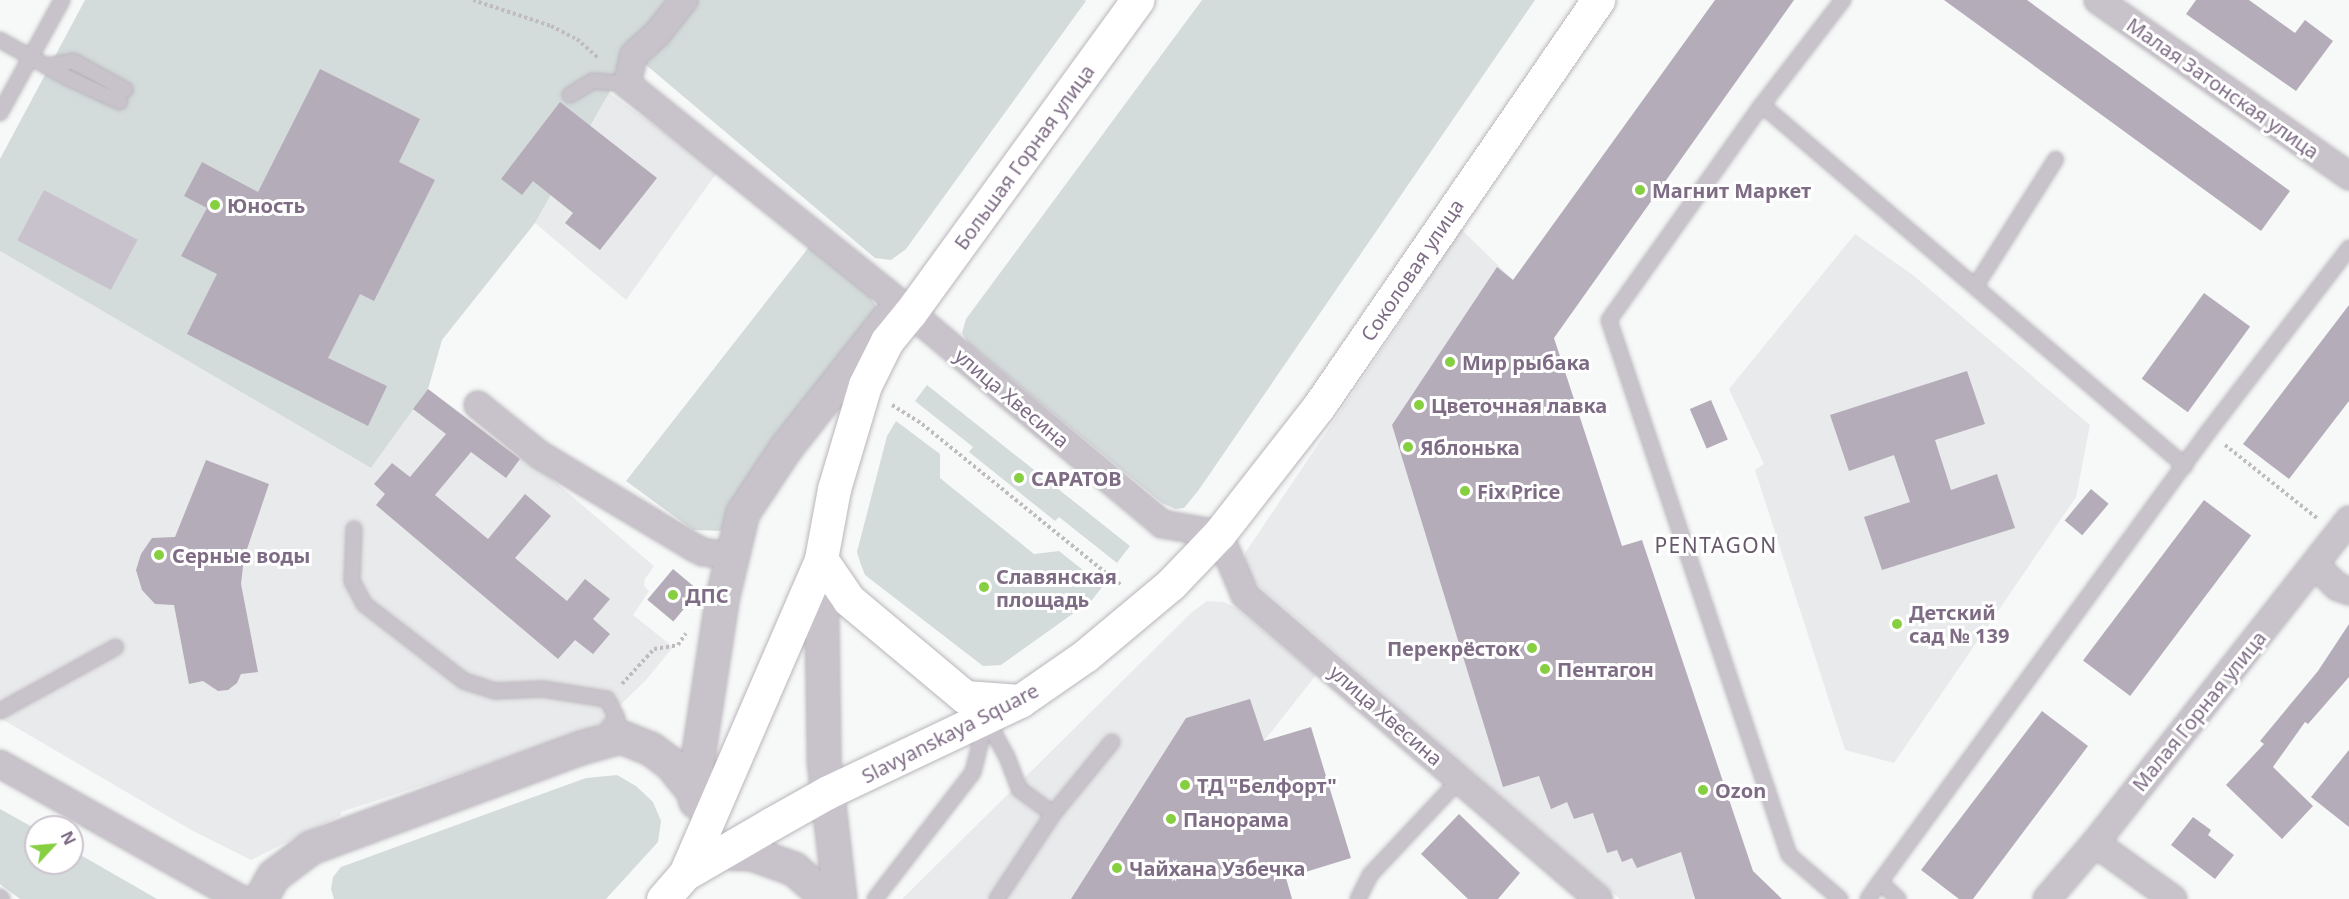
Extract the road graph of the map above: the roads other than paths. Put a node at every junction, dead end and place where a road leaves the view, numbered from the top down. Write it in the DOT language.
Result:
graph roads {
  1 [pos="62,0"];
  2 [pos="684,0"];
  3 [pos="1124,0"];
  4 [pos="1137,0"];
  5 [pos="1598,0"];
  6 [pos="1843,0"];
  7 [pos="2098,0"];
  8 [pos="0,40"];
  9 [pos="30,57"];
  10 [pos="627,84"];
  11 [pos="570,95"];
  12 [pos="123,96"];
  13 [pos="1762,105"];
  14 [pos="0,113"];
  15 [pos="2055,159"];
  16 [pos="2349,176"];
  17 [pos="2349,248"];
  18 [pos="1976,287"];
  19 [pos="905,309"];
  20 [pos="478,405"];
  21 [pos="2185,466"];
  22 [pos="2344,528"];
  23 [pos="354,529"];
  24 [pos="1219,534"];
  25 [pos="732,556"];
  26 [pos="821,559"];
  27 [pos="2316,566"];
  28 [pos="2349,591"];
  29 [pos="116,647"];
  30 [pos="1020,702"];
  31 [pos="0,711"];
  32 [pos="986,719"];
  33 [pos="1112,742"];
  34 [pos="581,748"];
  35 [pos="0,764"];
  36 [pos="1460,779"];
  37 [pos="693,791"];
  38 [pos="828,792"];
  39 [pos="1053,813"];
  40 [pos="711,841"];
  41 [pos="2095,843"];
  42 [pos="1880,882"];
  43 [pos="241,899"];
  44 [pos="261,899"];
  45 [pos="663,899"];
  46 [pos="823,899"];
  47 [pos="840,899"];
  48 [pos="875,899"];
  49 [pos="997,899"];
  50 [pos="1358,899"];
  51 [pos="1598,899"];
  52 [pos="1840,899"];
  53 [pos="1868,899"];
  54 [pos="1898,899"];
  55 [pos="2048,899"];
  56 [pos="2174,899"];
  1 -- 9 [label="lane"];
  2 -- 10 [label="street"];
  3 -- 19 [label="street"];
  4 -- 19 [label="main road, Большая Горная улица"];
  5 -- 24 [label="main road, Соколовая улица"];
  6 -- 13 [label="lane"];
  7 -- 16 [label="street, Малая Затонская улица"];
  8 -- 9 [label="lane"];
  9 -- 12 [label="lane"];
  9 -- 14 [label="lane"];
  10 -- 11 [label="lane"];
  10 -- 19 [label="street, улица Хвесина"];
  13 -- 18 [label="lane"];
  13 -- 52 [label="lane"];
  15 -- 18 [label="lane"];
  17 -- 21 [label="lane"];
  18 -- 21 [label="lane"];
  19 -- 24 [label="street, улица Хвесина"];
  19 -- 25 [label="street"];
  19 -- 26 [label="main road"];
  20 -- 25 [label="street"];
  21 -- 42 [label="lane"];
  22 -- 27 [label="street, Малая Горная улица"];
  23 -- 34 [label="lane"];
  24 -- 30 [label="main road, Slavyanskaya Square"];
  24 -- 36 [label="street, улица Хвесина"];
  25 -- 37 [label="street"];
  26 -- 30 [label="main road"];
  26 -- 38 [label="street"];
  26 -- 40 [label="main road"];
  27 -- 28 [label="street"];
  27 -- 41 [label="street, Малая Горная улица"];
  29 -- 31 [label="lane"];
  30 -- 32 [label="main road, Slavyanskaya Square"];
  32 -- 38 [label="main road, Slavyanskaya Square"];
  32 -- 39 [label="lane"];
  32 -- 48 [label="lane"];
  33 -- 39 [label="lane"];
  34 -- 37 [label="street"];
  34 -- 44 [label="street"];
  35 -- 43 [label="street"];
  36 -- 50 [label="lane"];
  36 -- 51 [label="street, улица Хвесина"];
  37 -- 40 [label="street"];
  38 -- 40 [label="main road, Slavyanskaya Square"];
  38 -- 47 [label="street"];
  39 -- 49 [label="lane"];
  40 -- 45 [label="main road, Slavyanskaya Square"];
  40 -- 46 [label="street"];
  41 -- 55 [label="street, Малая Горная улица"];
  41 -- 56 [label="street"];
  42 -- 53 [label="lane"];
  42 -- 54 [label="lane"];
}
